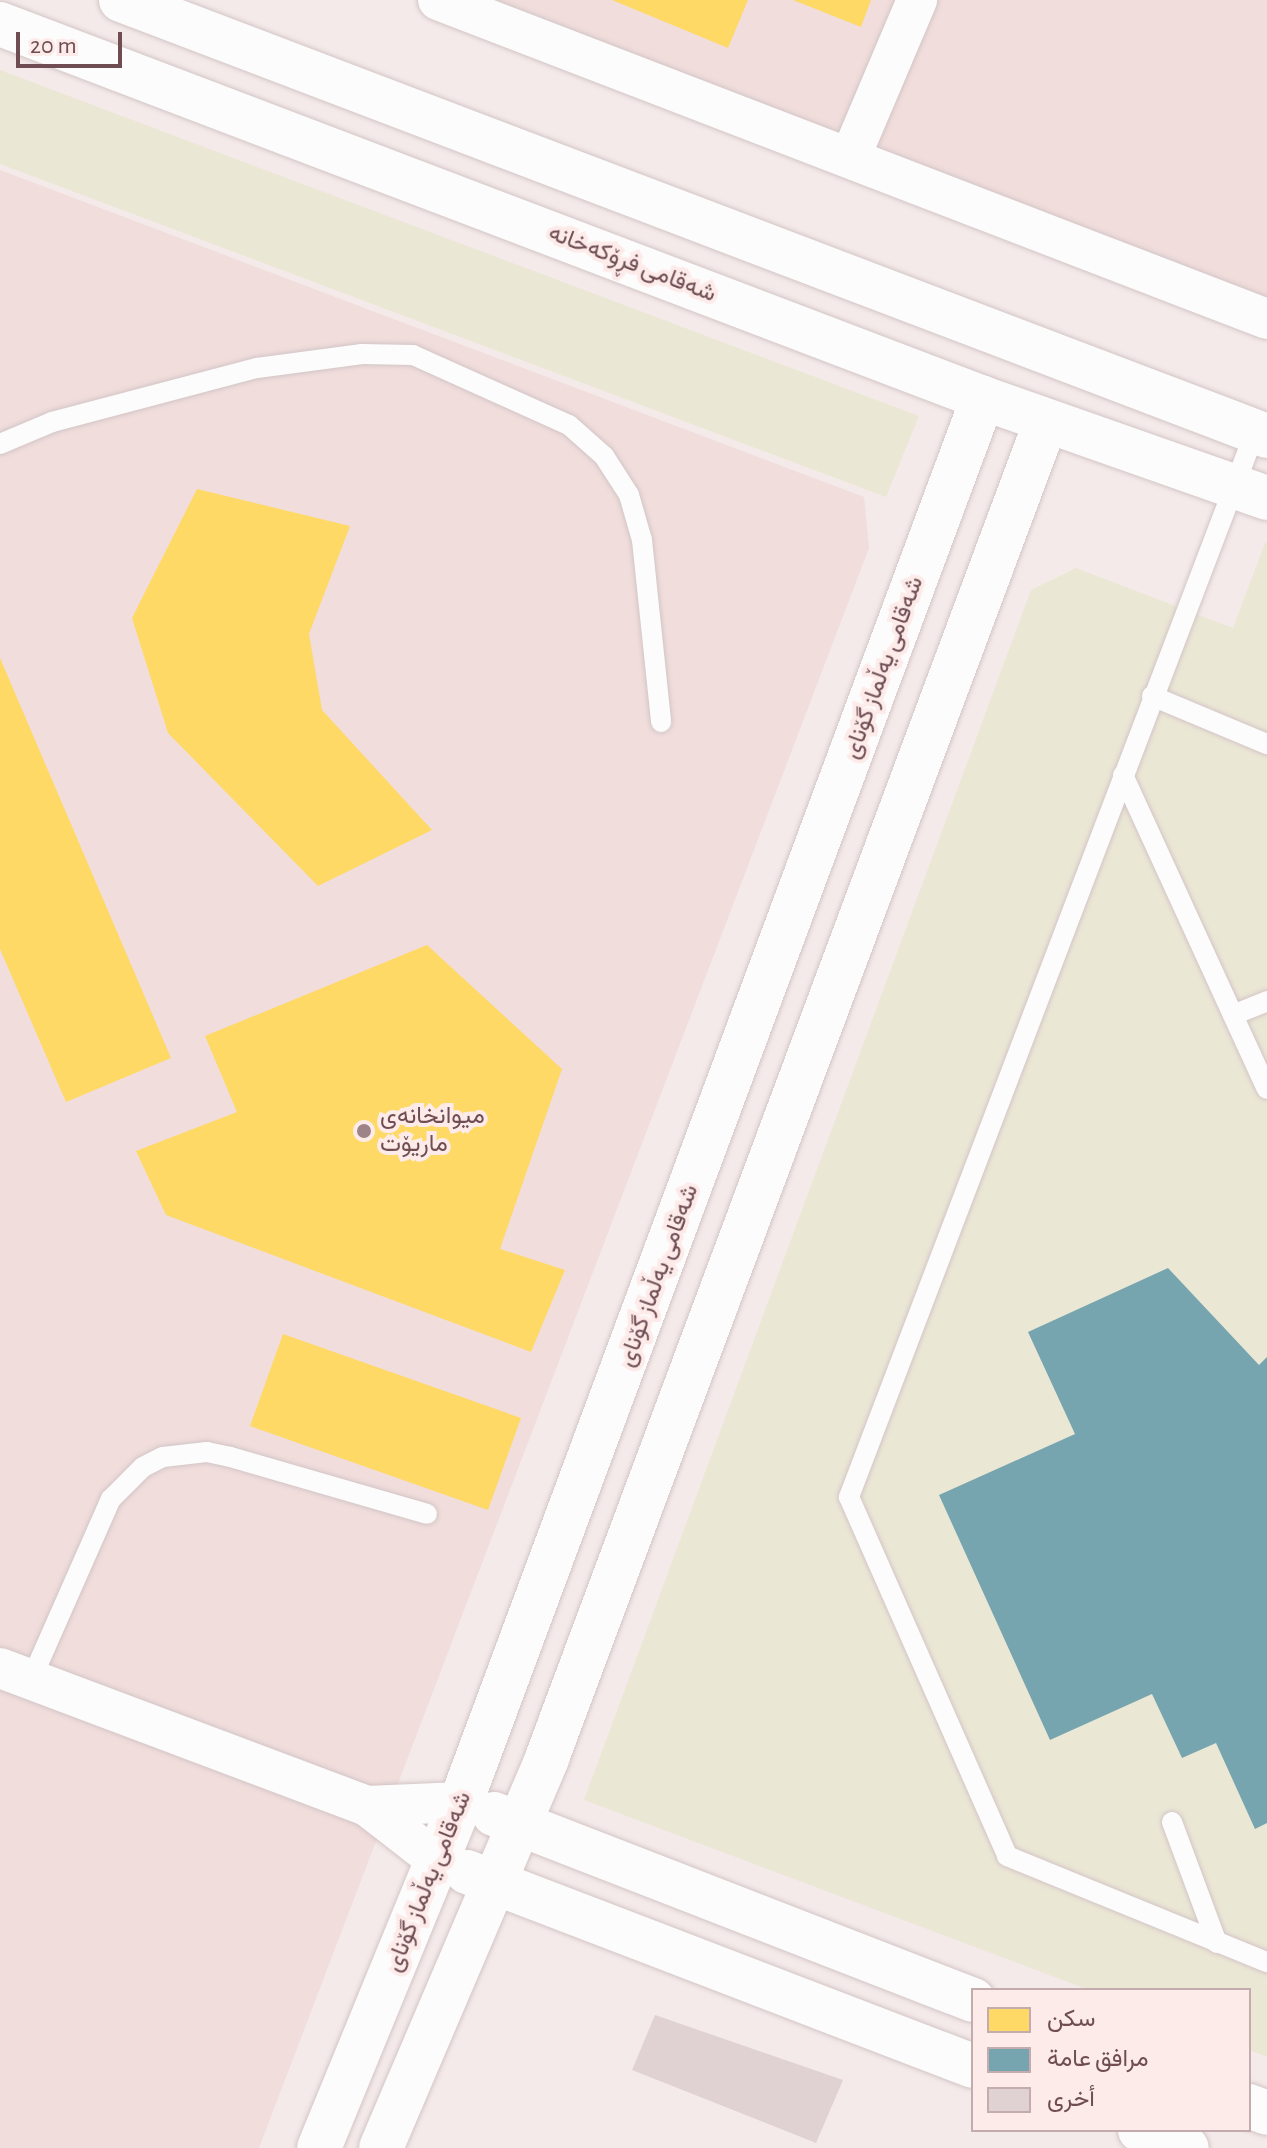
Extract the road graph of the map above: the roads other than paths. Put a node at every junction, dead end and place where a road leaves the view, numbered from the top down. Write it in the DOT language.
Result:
graph roads {
  1 [pos="121,0"];
  2 [pos="438,0"];
  3 [pos="917,0"];
  4 [pos="0,24"];
  5 [pos="850,158"];
  6 [pos="1267,319"];
  7 [pos="983,398"];
  8 [pos="1046,421"];
  9 [pos="1261,434"];
  10 [pos="0,444"];
  11 [pos="1251,492"];
  12 [pos="1152,696"];
  13 [pos="661,722"];
  14 [pos="1267,744"];
  15 [pos="1123,775"];
  16 [pos="1267,1001"];
  17 [pos="1233,1015"];
  18 [pos="1267,1089"];
  19 [pos="427,1514"];
  20 [pos="15,1674"];
  21 [pos="461,1802"];
  22 [pos="367,1806"];
  23 [pos="1172,1822"];
  24 [pos="519,1824"];
  25 [pos="438,1861"];
  26 [pos="494,1882"];
  27 [pos="1217,1943"];
  28 [pos="1267,1962"];
  29 [pos="971,1999"];
  30 [pos="971,2065"];
  31 [pos="1145,2132"];
  32 [pos="319,2148"];
  33 [pos="381,2148"];
  34 [pos="1187,2148"];
  1 -- 9 [label="street"];
  2 -- 5 [label="street"];
  3 -- 5 [label="street"];
  4 -- 7 [label="street, شەقامی فڕۆکەخانە"];
  5 -- 6 [label="street"];
  7 -- 8 [label="street, شەقامی فڕۆکەخانە"];
  7 -- 21 [label="street, شەقامی یەڵماز گۆنای"];
  8 -- 11 [label="street, شەقامی فڕۆکەخانە"];
  8 -- 24 [label="street"];
  9 -- 11 [label="lane"];
  10 -- 13 [label="lane"];
  11 -- 12 [label="lane"];
  12 -- 14 [label="lane"];
  12 -- 15 [label="lane"];
  15 -- 17 [label="lane"];
  15 -- 27 [label="lane"];
  16 -- 17 [label="lane"];
  17 -- 18 [label="lane"];
  19 -- 20 [label="lane"];
  20 -- 22 [label="street"];
  21 -- 22 [label="street"];
  21 -- 24 [label="street"];
  21 -- 25 [label="street, شەقامی یەڵماز گۆنای"];
  22 -- 25 [label="street"];
  23 -- 27 [label="lane"];
  24 -- 26 [label="street"];
  24 -- 29 [label="street"];
  25 -- 26 [label="street"];
  25 -- 32 [label="street, شەقامی یەڵماز گۆنای"];
  26 -- 30 [label="street"];
  26 -- 33 [label="street"];
  27 -- 28 [label="lane"];
  31 -- 34 [label="street"];
}
